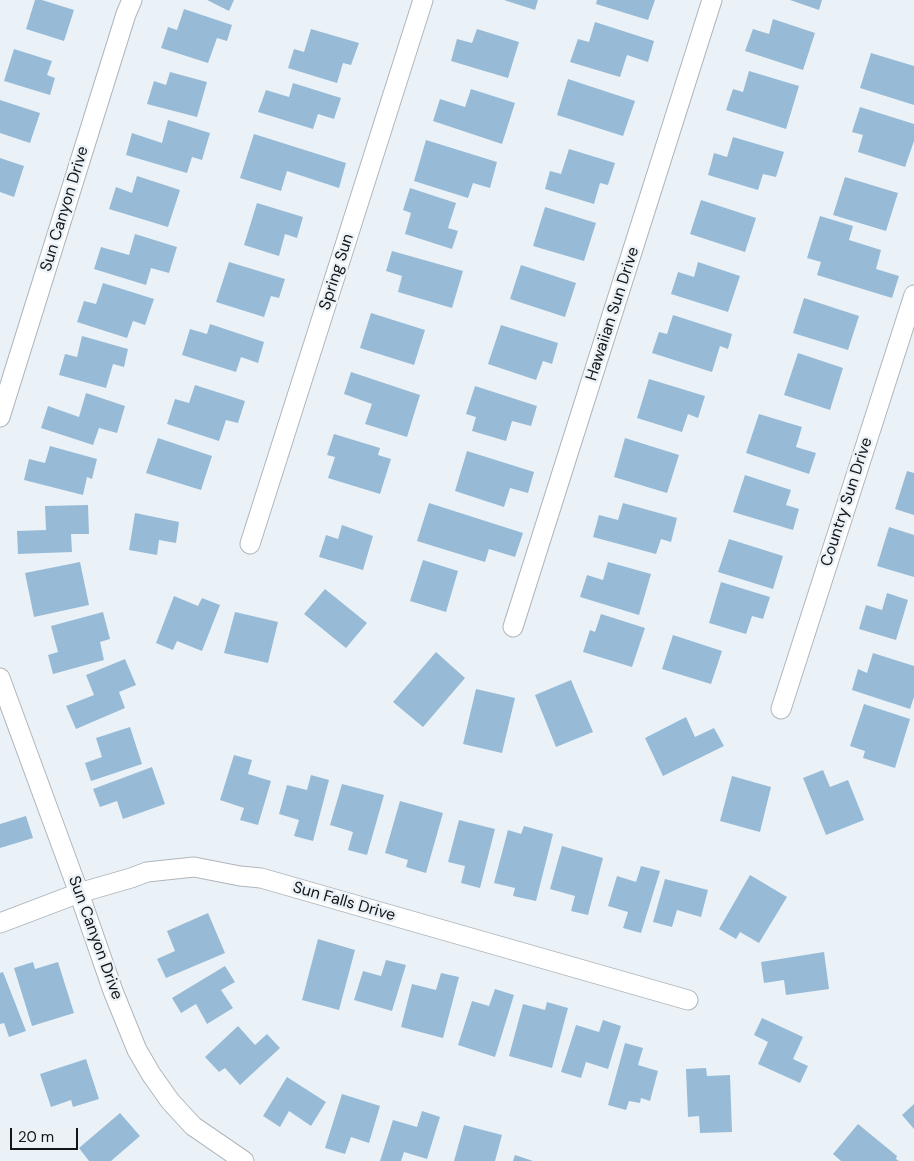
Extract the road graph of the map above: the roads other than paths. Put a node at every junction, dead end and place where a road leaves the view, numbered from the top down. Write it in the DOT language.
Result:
graph roads {
  1 [pos="132,0"];
  2 [pos="423,0"];
  3 [pos="712,0"];
  4 [pos="914,294"];
  5 [pos="0,418"];
  6 [pos="250,544"];
  7 [pos="513,627"];
  8 [pos="0,678"];
  9 [pos="781,709"];
  10 [pos="79,893"];
  11 [pos="0,923"];
  12 [pos="688,1000"];
  13 [pos="244,1161"];
  1 -- 5 [label="street, Sun Canyon Drive"];
  2 -- 6 [label="street, Spring Sun"];
  3 -- 7 [label="street, Hawaiian Sun Drive"];
  4 -- 9 [label="street, Country Sun Drive"];
  8 -- 10 [label="street, Sun Canyon Drive"];
  10 -- 11 [label="street, Sun Falls Drive"];
  10 -- 12 [label="street, Sun Falls Drive"];
  10 -- 13 [label="street, Sun Canyon Drive"];
}
